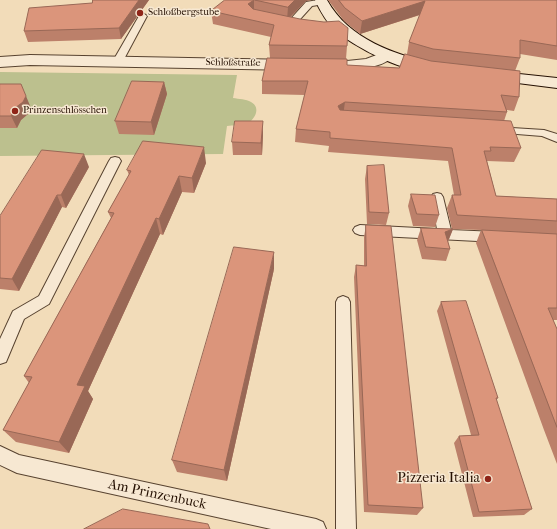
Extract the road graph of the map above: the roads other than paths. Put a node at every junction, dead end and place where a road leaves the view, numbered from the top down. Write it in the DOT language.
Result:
graph roads {
  1 [pos="319,1"];
  2 [pos="143,16"];
  3 [pos="303,27"];
  4 [pos="387,55"];
  5 [pos="118,61"];
  6 [pos="0,62"];
  7 [pos="442,70"];
  8 [pos="478,75"];
  9 [pos="557,83"];
  10 [pos="486,129"];
  11 [pos="557,138"];
  12 [pos="116,161"];
  13 [pos="437,197"];
  14 [pos="360,230"];
  15 [pos="445,234"];
  16 [pos="512,238"];
  17 [pos="343,302"];
  18 [pos="0,357"];
  19 [pos="0,455"];
  20 [pos="316,529"];
  21 [pos="346,529"];
  1 -- 3 [label="lane"];
  1 -- 4 [label="street"];
  2 -- 5 [label="lane"];
  4 -- 5 [label="street, Schloßstraße"];
  4 -- 7 [label="street"];
  5 -- 6 [label="street, Schloßstraße"];
  8 -- 9 [label="street"];
  10 -- 11 [label="lane"];
  12 -- 18 [label="lane"];
  13 -- 15 [label="lane"];
  14 -- 15 [label="lane"];
  15 -- 16 [label="lane"];
  17 -- 21 [label="lane"];
  19 -- 20 [label="lane, Am Prinzenbuck"];
}
